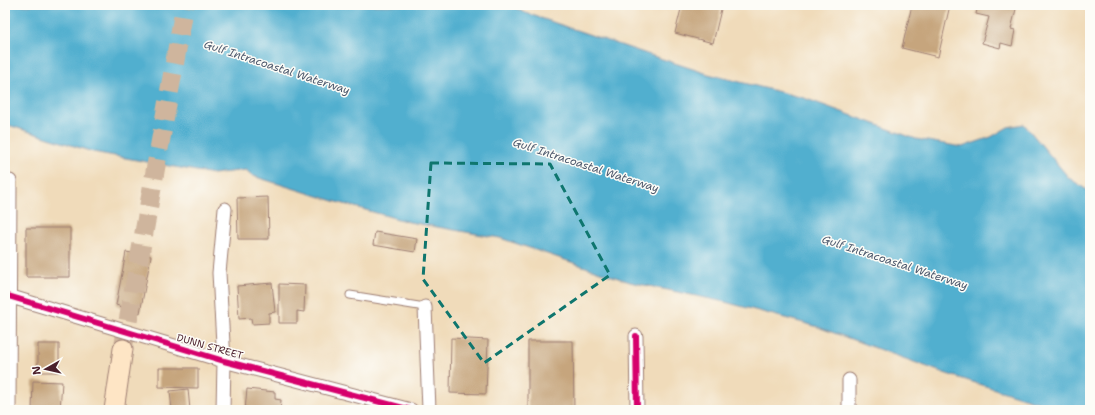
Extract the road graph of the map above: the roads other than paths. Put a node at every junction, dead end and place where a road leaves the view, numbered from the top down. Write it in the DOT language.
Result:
graph roads {
  1 [pos="10,181"];
  2 [pos="226,209"];
  3 [pos="350,295"];
  4 [pos="7,296"];
  5 [pos="425,307"];
  6 [pos="636,336"];
  7 [pos="123,349"];
  8 [pos="224,361"];
  9 [pos="849,380"];
  10 [pos="9,410"];
  11 [pos="114,410"];
  12 [pos="223,410"];
  13 [pos="411,410"];
  14 [pos="429,410"];
  15 [pos="637,410"];
  16 [pos="849,410"];
  1 -- 4 [label="street"];
  2 -- 8 [label="street"];
  3 -- 5 [label="lane"];
  4 -- 8 [label="street, DUNN STREET"];
  4 -- 10 [label="street"];
  5 -- 14 [label="street"];
  6 -- 15 [label="street"];
  7 -- 11 [label="main road"];
  8 -- 12 [label="street"];
  8 -- 13 [label="street, DUNN STREET"];
  9 -- 16 [label="street"];
}
